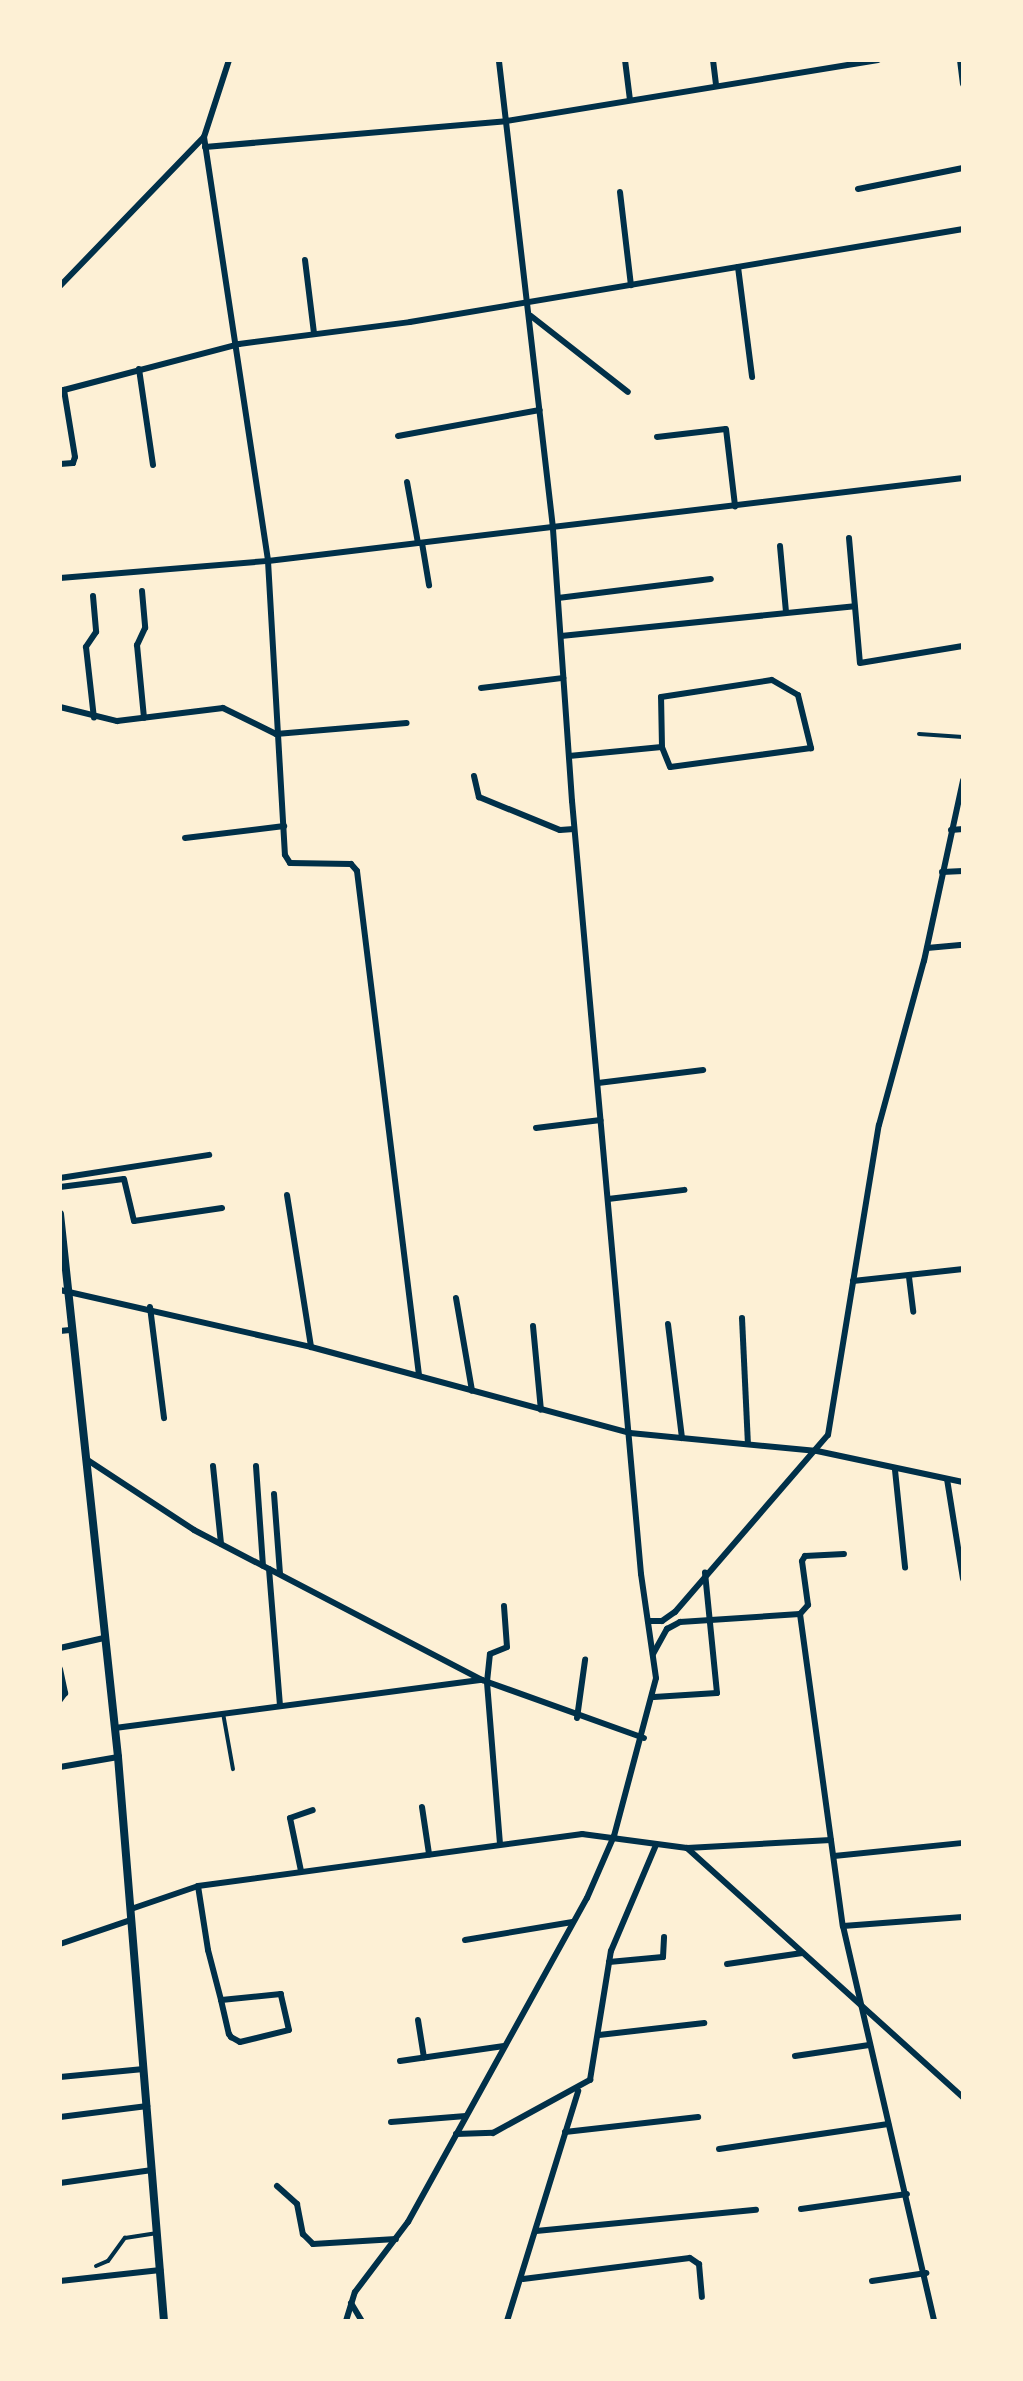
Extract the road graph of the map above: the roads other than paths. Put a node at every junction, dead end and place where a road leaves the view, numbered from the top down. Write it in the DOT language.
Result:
graph roads {
  1 [pos="229,60"];
  2 [pos="499,60"];
  3 [pos="625,60"];
  4 [pos="713,60"];
  5 [pos="878,60"];
  6 [pos="960,60"];
  7 [pos="963,84"];
  8 [pos="716,86"];
  9 [pos="630,100"];
  10 [pos="506,121"];
  11 [pos="204,137"];
  12 [pos="205,147"];
  13 [pos="963,168"];
  14 [pos="858,189"];
  15 [pos="620,192"];
  16 [pos="963,229"];
  17 [pos="305,260"];
  18 [pos="738,267"];
  19 [pos="60,274"];
  20 [pos="63,283"];
  21 [pos="631,285"];
  22 [pos="529,303"];
  23 [pos="531,316"];
  24 [pos="314,333"];
  25 [pos="239,344"];
  26 [pos="139,369"];
  27 [pos="752,377"];
  28 [pos="62,390"];
  29 [pos="628,392"];
  30 [pos="540,410"];
  31 [pos="398,436"];
  32 [pos="657,437"];
  33 [pos="60,464"];
  34 [pos="153,465"];
  35 [pos="963,478"];
  36 [pos="407,483"];
  37 [pos="735,506"];
  38 [pos="553,528"];
  39 [pos="849,538"];
  40 [pos="420,543"];
  41 [pos="780,546"];
  42 [pos="268,561"];
  43 [pos="60,578"];
  44 [pos="711,579"];
  45 [pos="429,585"];
  46 [pos="142,591"];
  47 [pos="93,596"];
  48 [pos="558,598"];
  49 [pos="854,606"];
  50 [pos="786,612"];
  51 [pos="561,636"];
  52 [pos="963,646"];
  53 [pos="563,678"];
  54 [pos="481,688"];
  55 [pos="60,706"];
  56 [pos="94,718"];
  57 [pos="144,718"];
  58 [pos="407,723"];
  59 [pos="276,734"];
  60 [pos="919,734"];
  61 [pos="963,737"];
  62 [pos="662,747"];
  63 [pos="568,756"];
  64 [pos="474,776"];
  65 [pos="963,780"];
  66 [pos="284,826"];
  67 [pos="574,829"];
  68 [pos="963,829"];
  69 [pos="951,830"];
  70 [pos="185,838"];
  71 [pos="963,871"];
  72 [pos="942,872"];
  73 [pos="963,945"];
  74 [pos="927,948"];
  75 [pos="703,1070"];
  76 [pos="598,1083"];
  77 [pos="601,1120"];
  78 [pos="536,1128"];
  79 [pos="209,1155"];
  80 [pos="60,1178"];
  81 [pos="60,1186"];
  82 [pos="684,1190"];
  83 [pos="287,1196"];
  84 [pos="608,1199"];
  85 [pos="222,1208"];
  86 [pos="60,1214"];
  87 [pos="963,1269"];
  88 [pos="909,1277"];
  89 [pos="853,1281"];
  90 [pos="63,1291"];
  91 [pos="456,1298"];
  92 [pos="150,1307"];
  93 [pos="913,1312"];
  94 [pos="742,1318"];
  95 [pos="668,1324"];
  96 [pos="533,1326"];
  97 [pos="70,1330"];
  98 [pos="60,1331"];
  99 [pos="311,1347"];
  100 [pos="419,1375"];
  101 [pos="472,1391"];
  102 [pos="541,1410"];
  103 [pos="164,1418"];
  104 [pos="630,1433"];
  105 [pos="682,1438"];
  106 [pos="748,1444"];
  107 [pos="817,1451"];
  108 [pos="83,1458"];
  109 [pos="213,1466"];
  110 [pos="256,1466"];
  111 [pos="895,1470"];
  112 [pos="947,1479"];
  113 [pos="963,1482"];
  114 [pos="274,1494"];
  115 [pos="221,1544"];
  116 [pos="844,1554"];
  117 [pos="905,1567"];
  118 [pos="266,1568"];
  119 [pos="705,1572"];
  120 [pos="280,1574"];
  121 [pos="963,1579"];
  122 [pos="504,1606"];
  123 [pos="800,1614"];
  124 [pos="710,1619"];
  125 [pos="648,1621"];
  126 [pos="104,1638"];
  127 [pos="60,1648"];
  128 [pos="653,1654"];
  129 [pos="585,1660"];
  130 [pos="60,1669"];
  131 [pos="485,1681"];
  132 [pos="654,1697"];
  133 [pos="60,1700"];
  134 [pos="280,1705"];
  135 [pos="223,1713"];
  136 [pos="577,1718"];
  137 [pos="115,1728"];
  138 [pos="644,1738"];
  139 [pos="118,1757"];
  140 [pos="60,1767"];
  141 [pos="233,1769"];
  142 [pos="422,1807"];
  143 [pos="313,1810"];
  144 [pos="614,1836"];
  145 [pos="831,1840"];
  146 [pos="963,1843"];
  147 [pos="500,1844"];
  148 [pos="656,1845"];
  149 [pos="687,1848"];
  150 [pos="429,1854"];
  151 [pos="834,1856"];
  152 [pos="301,1871"];
  153 [pos="198,1886"];
  154 [pos="130,1909"];
  155 [pos="963,1917"];
  156 [pos="132,1920"];
  157 [pos="573,1922"];
  158 [pos="843,1926"];
  159 [pos="664,1937"];
  160 [pos="465,1940"];
  161 [pos="60,1944"];
  162 [pos="802,1953"];
  163 [pos="609,1962"];
  164 [pos="728,1964"];
  165 [pos="221,2000"];
  166 [pos="858,2001"];
  167 [pos="418,2020"];
  168 [pos="704,2023"];
  169 [pos="599,2034"];
  170 [pos="869,2045"];
  171 [pos="504,2046"];
  172 [pos="795,2056"];
  173 [pos="424,2058"];
  174 [pos="400,2061"];
  175 [pos="144,2069"];
  176 [pos="60,2077"];
  177 [pos="578,2091"];
  178 [pos="963,2097"];
  179 [pos="147,2106"];
  180 [pos="466,2116"];
  181 [pos="60,2117"];
  182 [pos="698,2117"];
  183 [pos="390,2122"];
  184 [pos="888,2124"];
  185 [pos="565,2132"];
  186 [pos="456,2134"];
  187 [pos="719,2149"];
  188 [pos="152,2170"];
  189 [pos="60,2183"];
  190 [pos="277,2186"];
  191 [pos="907,2194"];
  192 [pos="801,2209"];
  193 [pos="756,2210"];
  194 [pos="536,2231"];
  195 [pos="157,2233"];
  196 [pos="396,2239"];
  197 [pos="96,2266"];
  198 [pos="160,2270"];
  199 [pos="926,2273"];
  200 [pos="523,2279"];
  201 [pos="60,2281"];
  202 [pos="872,2281"];
  203 [pos="702,2297"];
  204 [pos="351,2303"];
  205 [pos="164,2321"];
  206 [pos="346,2321"];
  207 [pos="362,2321"];
  208 [pos="507,2321"];
  209 [pos="934,2321"];
  1 -- 11 [label="street"];
  2 -- 10 [label="street"];
  3 -- 9 [label="street"];
  4 -- 8 [label="street"];
  5 -- 8 [label="street"];
  6 -- 7 [label="street"];
  8 -- 9 [label="street"];
  9 -- 10 [label="street"];
  10 -- 12 [label="street"];
  10 -- 22 [label="street"];
  11 -- 12 [label="street"];
  11 -- 20 [label="street"];
  12 -- 25 [label="street"];
  13 -- 14 [label="street"];
  15 -- 21 [label="street"];
  16 -- 18 [label="street"];
  17 -- 24 [label="street"];
  18 -- 21 [label="street"];
  18 -- 27 [label="street"];
  19 -- 20 [label="street"];
  21 -- 22 [label="street"];
  22 -- 23 [label="street"];
  22 -- 24 [label="street"];
  23 -- 29 [label="street"];
  23 -- 30 [label="street"];
  24 -- 25 [label="street"];
  25 -- 26 [label="street"];
  25 -- 42 [label="street"];
  26 -- 28 [label="street"];
  26 -- 34 [label="street"];
  28 -- 33 [label="street"];
  30 -- 31 [label="street"];
  30 -- 38 [label="street"];
  32 -- 37 [label="street"];
  35 -- 37 [label="street"];
  36 -- 40 [label="street"];
  37 -- 38 [label="street"];
  38 -- 40 [label="street"];
  38 -- 48 [label="street"];
  39 -- 49 [label="street"];
  40 -- 42 [label="street"];
  40 -- 45 [label="street"];
  41 -- 50 [label="street"];
  42 -- 43 [label="street"];
  42 -- 59 [label="street"];
  44 -- 48 [label="street"];
  46 -- 57 [label="street"];
  47 -- 56 [label="street"];
  48 -- 51 [label="street"];
  49 -- 50 [label="street"];
  49 -- 52 [label="street"];
  50 -- 51 [label="street"];
  51 -- 53 [label="street"];
  53 -- 54 [label="street"];
  53 -- 63 [label="street"];
  55 -- 56 [label="street"];
  56 -- 57 [label="street"];
  57 -- 59 [label="street"];
  58 -- 59 [label="street"];
  59 -- 66 [label="street"];
  60 -- 61 [label="lane"];
  62 -- 62 [label="street"];
  62 -- 63 [label="street"];
  63 -- 67 [label="street"];
  64 -- 67 [label="street"];
  65 -- 69 [label="street"];
  66 -- 70 [label="street"];
  66 -- 100 [label="street"];
  67 -- 76 [label="street"];
  68 -- 69 [label="street"];
  69 -- 72 [label="street"];
  71 -- 72 [label="street"];
  72 -- 74 [label="street"];
  73 -- 74 [label="street"];
  74 -- 89 [label="street"];
  75 -- 76 [label="street"];
  76 -- 77 [label="street"];
  77 -- 78 [label="street"];
  77 -- 84 [label="street"];
  79 -- 80 [label="street"];
  81 -- 85 [label="street"];
  82 -- 84 [label="street"];
  83 -- 99 [label="street"];
  84 -- 104 [label="street"];
  86 -- 90 [label="street"];
  87 -- 88 [label="street"];
  88 -- 89 [label="street"];
  88 -- 93 [label="street"];
  89 -- 107 [label="street"];
  90 -- 92 [label="street"];
  90 -- 97 [label="street"];
  91 -- 101 [label="street"];
  92 -- 99 [label="street"];
  92 -- 103 [label="street"];
  94 -- 106 [label="street"];
  95 -- 105 [label="street"];
  96 -- 102 [label="street"];
  97 -- 98 [label="street"];
  97 -- 108 [label="street"];
  99 -- 100 [label="street"];
  100 -- 101 [label="street"];
  101 -- 102 [label="street"];
  102 -- 104 [label="street"];
  104 -- 105 [label="street"];
  104 -- 125 [label="street"];
  105 -- 106 [label="street"];
  106 -- 107 [label="street"];
  107 -- 111 [label="street"];
  107 -- 119 [label="street"];
  108 -- 115 [label="street"];
  108 -- 126 [label="street"];
  109 -- 115 [label="street"];
  110 -- 118 [label="street"];
  111 -- 112 [label="street"];
  111 -- 117 [label="street"];
  112 -- 113 [label="street"];
  112 -- 121 [label="street"];
  114 -- 120 [label="street"];
  115 -- 118 [label="street"];
  116 -- 123 [label="street"];
  118 -- 120 [label="street"];
  118 -- 134 [label="street"];
  119 -- 124 [label="street"];
  119 -- 125 [label="street"];
  120 -- 131 [label="street"];
  122 -- 131 [label="street"];
  123 -- 124 [label="street"];
  123 -- 145 [label="street"];
  124 -- 128 [label="street"];
  124 -- 132 [label="street"];
  125 -- 128 [label="street"];
  126 -- 127 [label="street"];
  126 -- 137 [label="street"];
  128 -- 132 [label="street"];
  129 -- 136 [label="street"];
  130 -- 133 [label="street"];
  131 -- 134 [label="street"];
  131 -- 136 [label="street"];
  131 -- 147 [label="street"];
  132 -- 138 [label="street"];
  134 -- 135 [label="street"];
  135 -- 137 [label="street"];
  135 -- 141 [label="lane"];
  136 -- 138 [label="street"];
  137 -- 139 [label="street"];
  138 -- 144 [label="street"];
  139 -- 140 [label="street"];
  139 -- 154 [label="street"];
  142 -- 150 [label="street"];
  143 -- 152 [label="street"];
  144 -- 147 [label="street"];
  144 -- 148 [label="street"];
  144 -- 157 [label="street"];
  145 -- 149 [label="street"];
  145 -- 151 [label="street"];
  146 -- 151 [label="street"];
  147 -- 150 [label="street"];
  148 -- 149 [label="street"];
  148 -- 163 [label="street"];
  149 -- 162 [label="street"];
  150 -- 152 [label="street"];
  151 -- 158 [label="street"];
  152 -- 153 [label="street"];
  153 -- 154 [label="street"];
  153 -- 165 [label="street"];
  154 -- 156 [label="street"];
  155 -- 158 [label="street"];
  156 -- 161 [label="street"];
  156 -- 175 [label="street"];
  157 -- 160 [label="street"];
  157 -- 171 [label="street"];
  158 -- 166 [label="street"];
  159 -- 163 [label="street"];
  162 -- 164 [label="street"];
  162 -- 166 [label="street"];
  163 -- 169 [label="street"];
  165 -- 165 [label="street"];
  166 -- 170 [label="street"];
  166 -- 178 [label="street"];
  167 -- 173 [label="street"];
  168 -- 169 [label="street"];
  169 -- 177 [label="street"];
  170 -- 172 [label="street"];
  170 -- 184 [label="street"];
  171 -- 173 [label="street"];
  171 -- 180 [label="street"];
  173 -- 174 [label="street"];
  175 -- 176 [label="street"];
  175 -- 179 [label="street"];
  177 -- 185 [label="street"];
  177 -- 186 [label="street"];
  179 -- 181 [label="street"];
  179 -- 188 [label="street"];
  180 -- 183 [label="street"];
  180 -- 186 [label="street"];
  182 -- 185 [label="street"];
  184 -- 187 [label="street"];
  184 -- 191 [label="street"];
  185 -- 194 [label="street"];
  186 -- 196 [label="street"];
  188 -- 189 [label="street"];
  188 -- 195 [label="street"];
  190 -- 196 [label="street"];
  191 -- 192 [label="street"];
  191 -- 199 [label="street"];
  193 -- 194 [label="street"];
  194 -- 200 [label="street"];
  195 -- 197 [label="lane"];
  195 -- 198 [label="street"];
  196 -- 204 [label="street"];
  198 -- 201 [label="street"];
  198 -- 205 [label="street"];
  199 -- 202 [label="street"];
  199 -- 209 [label="street"];
  200 -- 203 [label="street"];
  200 -- 208 [label="street"];
  204 -- 206 [label="street"];
  204 -- 207 [label="street"];
}
